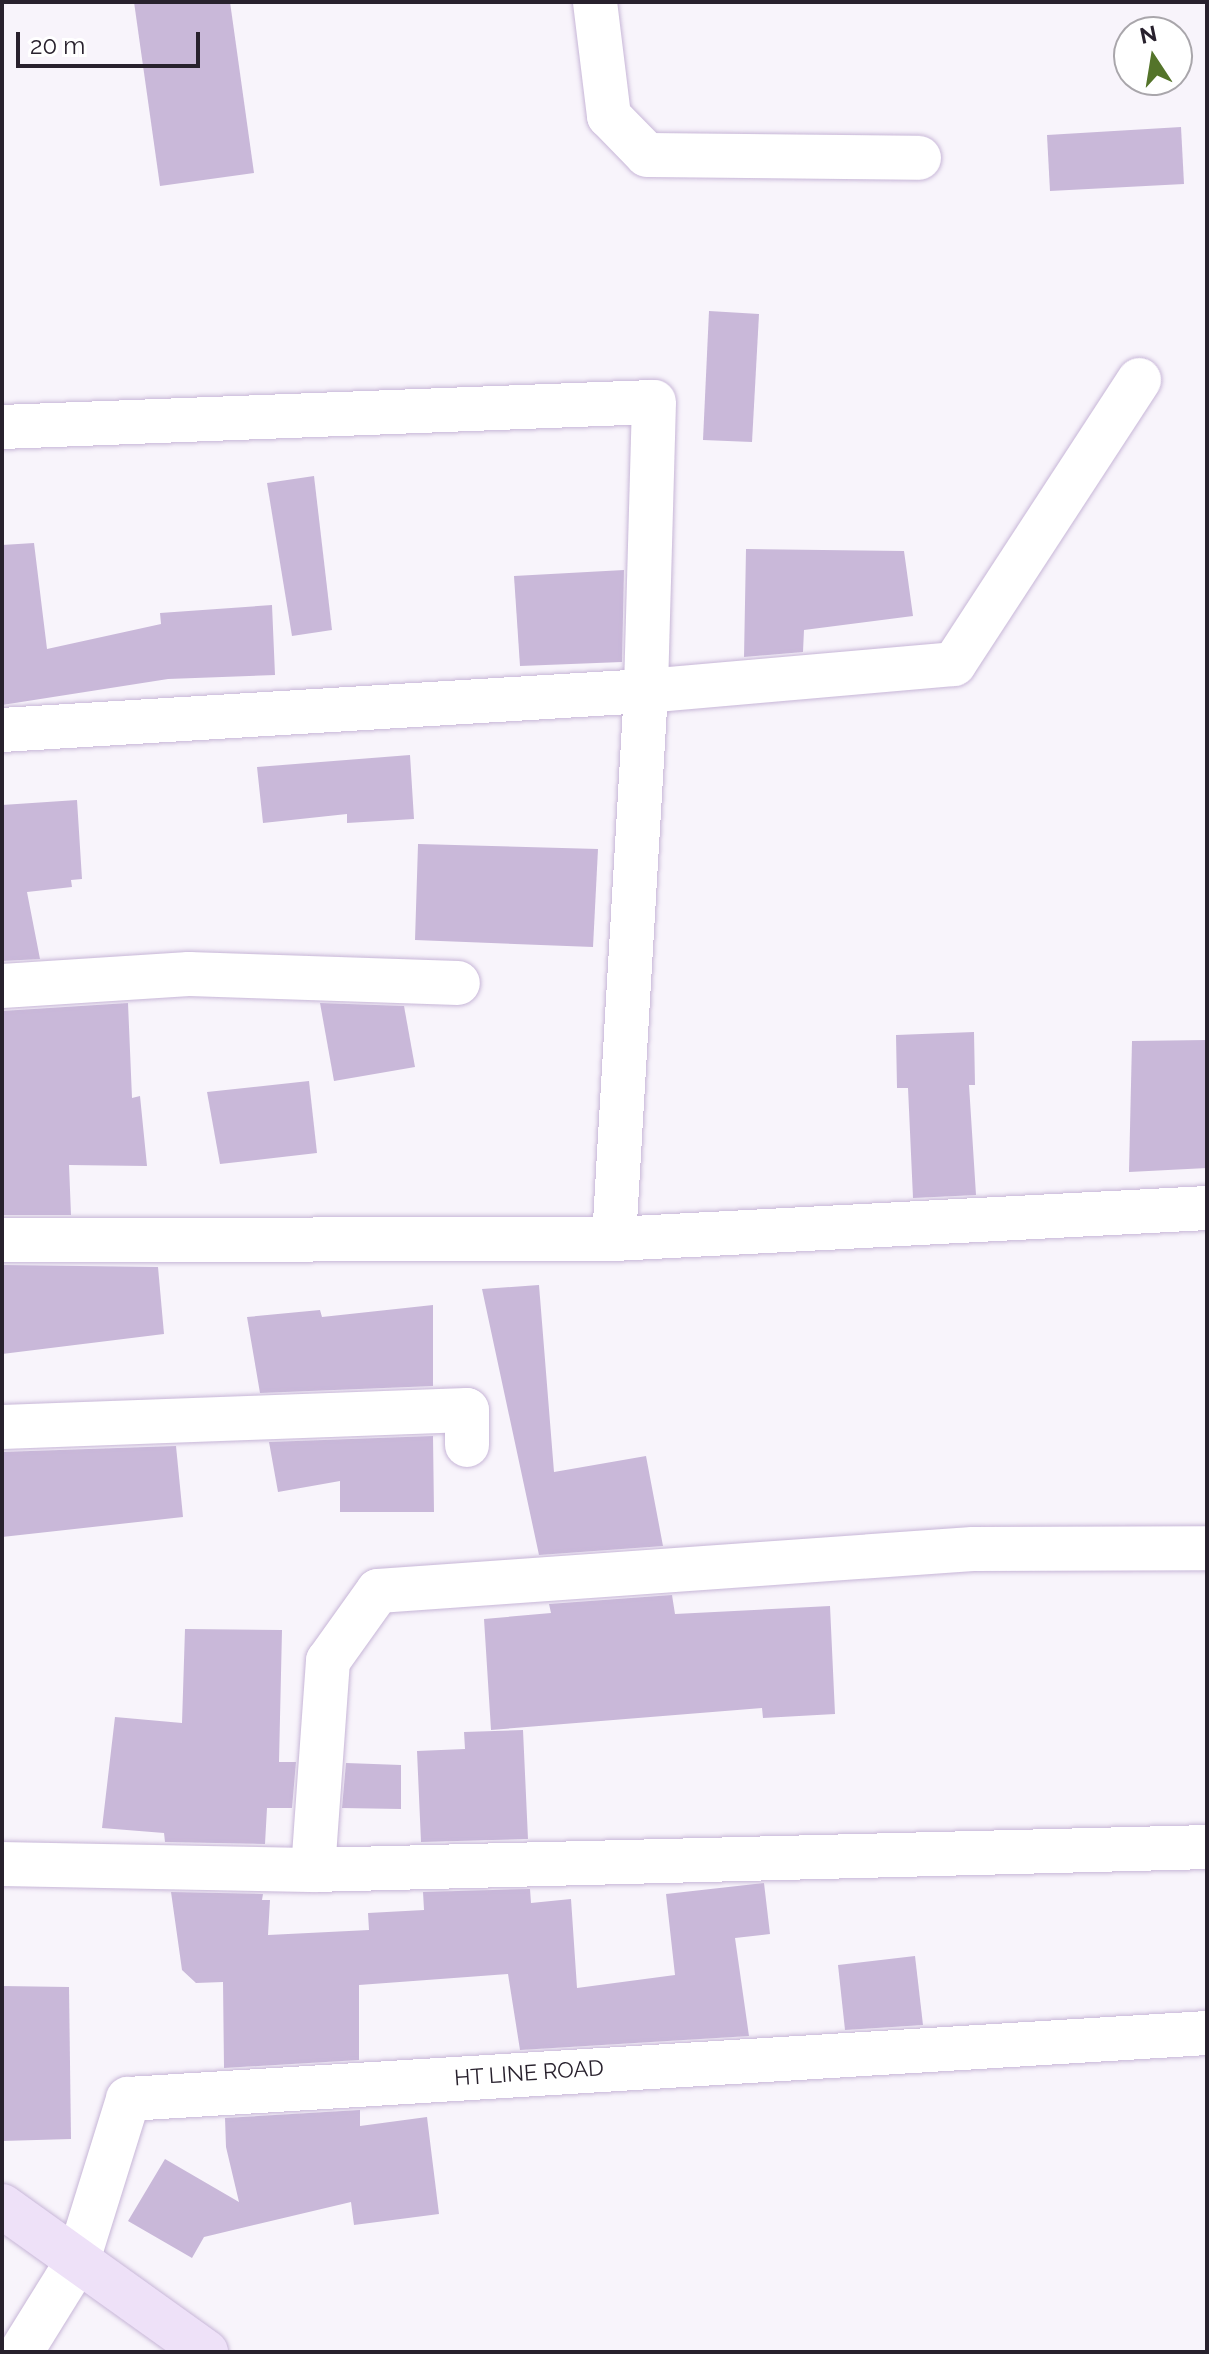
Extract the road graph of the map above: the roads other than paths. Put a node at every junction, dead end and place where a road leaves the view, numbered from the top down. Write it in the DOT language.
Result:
graph roads {
  1 [pos="595,2"];
  2 [pos="919,158"];
  3 [pos="1139,380"];
  4 [pos="2,427"];
  5 [pos="646,691"];
  6 [pos="2,730"];
  7 [pos="458,983"];
  8 [pos="2,986"];
  9 [pos="1207,1208"];
  10 [pos="614,1239"];
  11 [pos="2,1240"];
  12 [pos="2,1427"];
  13 [pos="467,1445"];
  14 [pos="1207,1548"];
  15 [pos="1207,1847"];
  16 [pos="2,1864"];
  17 [pos="313,1870"];
  18 [pos="1207,2033"];
  19 [pos="2,2206"];
  20 [pos="78,2260"];
  21 [pos="200,2350"];
  22 [pos="21,2352"];
  1 -- 2 [label="street"];
  3 -- 5 [label="street"];
  4 -- 5 [label="street"];
  5 -- 6 [label="street"];
  5 -- 10 [label="street"];
  7 -- 8 [label="street"];
  9 -- 10 [label="street"];
  10 -- 11 [label="street"];
  12 -- 13 [label="street"];
  14 -- 17 [label="street"];
  15 -- 17 [label="street"];
  16 -- 17 [label="street"];
  18 -- 20 [label="street, HT LINE ROAD"];
  19 -- 20 [label="street"];
  20 -- 21 [label="street"];
  20 -- 22 [label="street, HT LINE ROAD"];
}
